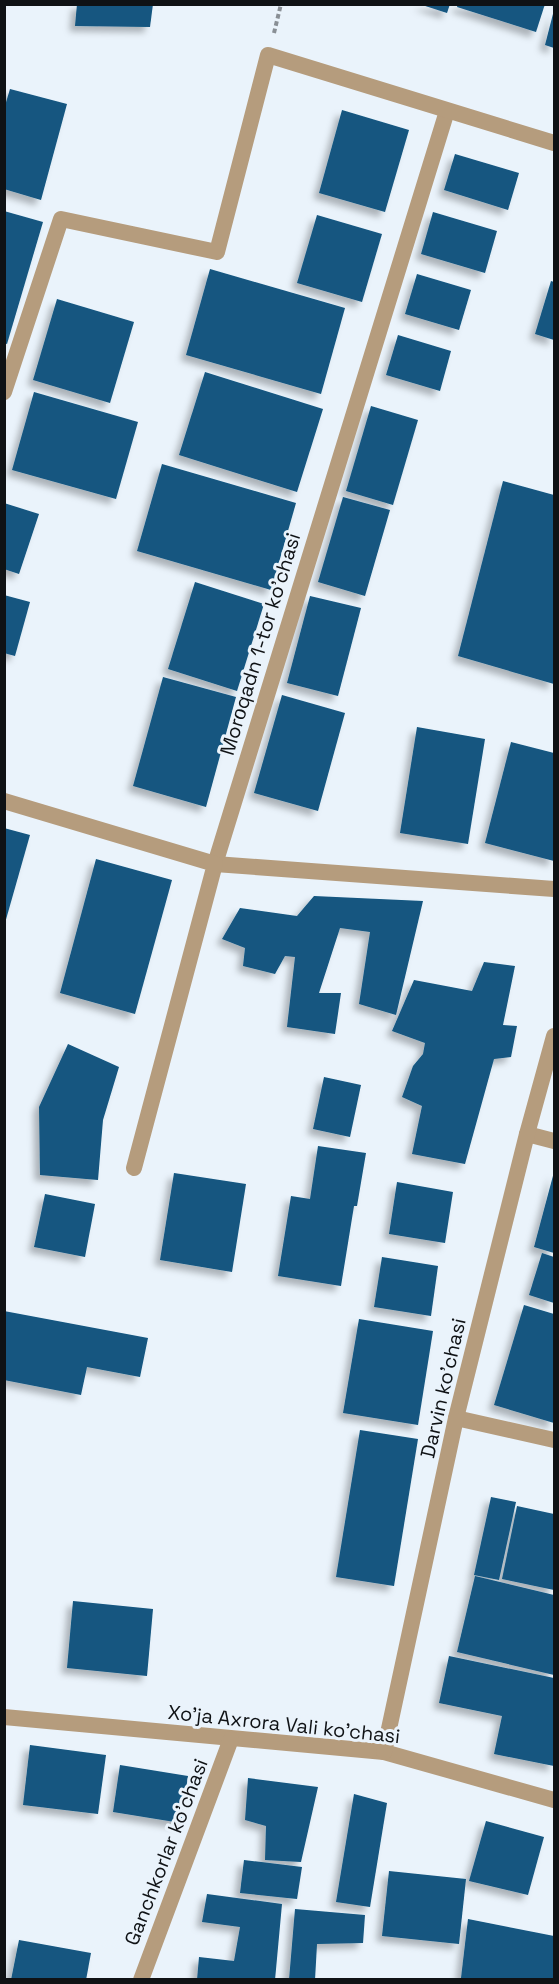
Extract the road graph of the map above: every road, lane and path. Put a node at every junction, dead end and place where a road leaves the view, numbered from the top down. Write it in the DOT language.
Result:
graph roads {
  1 [pos="447,111"];
  2 [pos="555,143"];
  3 [pos="4,392"];
  4 [pos="4,801"];
  5 [pos="215,864"];
  6 [pos="555,889"];
  7 [pos="555,1036"];
  8 [pos="527,1134"];
  9 [pos="555,1141"];
  10 [pos="134,1168"];
  11 [pos="456,1418"];
  12 [pos="555,1440"];
  13 [pos="4,1717"];
  14 [pos="231,1739"];
  15 [pos="384,1752"];
  16 [pos="555,1800"];
  17 [pos="141,1980"];
  1 -- 2 [label="street"];
  1 -- 3 [label="street"];
  1 -- 5 [label="street, Morоqadn 1-tor ko'chasi"];
  4 -- 5 [label="street"];
  5 -- 6 [label="street"];
  5 -- 10 [label="street, Morоqadn 1-tor ko'chasi"];
  7 -- 8 [label="street, Darvin ko'chasi"];
  8 -- 9 [label="street"];
  8 -- 11 [label="street, Darvin ko'chasi"];
  11 -- 12 [label="street"];
  11 -- 15 [label="street, Darvin ko'chasi"];
  13 -- 14 [label="street, Xo'ja Axrora Vali ko'chasi"];
  14 -- 15 [label="street, Xo'ja Axrora Vali ko'chasi"];
  14 -- 17 [label="street, Ganchkorlar ko'chasi"];
  15 -- 16 [label="street, Xo'ja Axrora Vali ko'chasi"];
}
